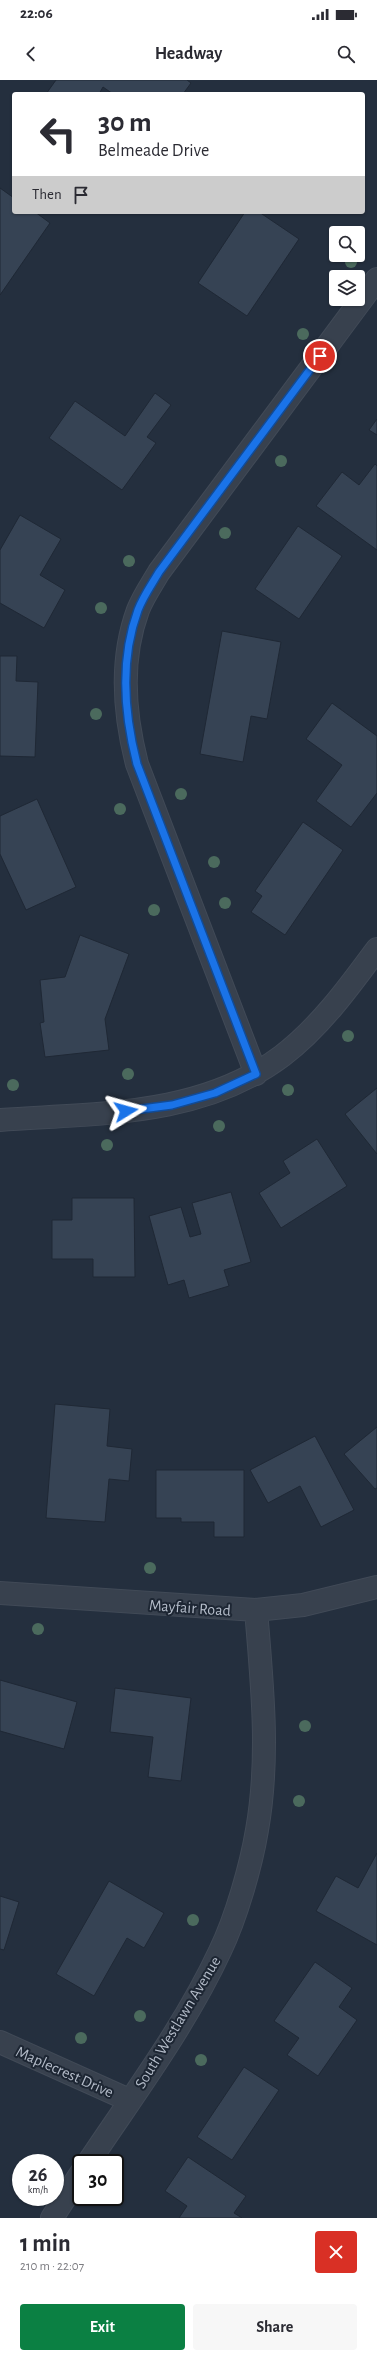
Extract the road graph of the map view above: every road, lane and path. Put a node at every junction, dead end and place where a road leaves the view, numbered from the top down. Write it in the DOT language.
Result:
graph roads {
  1 [pos="377,279"];
  2 [pos="377,949"];
  3 [pos="256,1074"];
  4 [pos="0,1120"];
  5 [pos="377,1587"];
  6 [pos="0,1593"];
  7 [pos="256,1610"];
  8 [pos="0,2042"];
  9 [pos="129,2100"];
  10 [pos="94,2154"];
  11 [pos="72,2188"];
  12 [pos="52,2218"];
  1 -- 3 [label="street"];
  2 -- 3 [label="street"];
  3 -- 4 [label="street"];
  5 -- 7 [label="street, Mayfair Road"];
  6 -- 7 [label="street, Mayfair Road"];
  7 -- 9 [label="street, South Westlawn Avenue"];
  8 -- 9 [label="street, Maplecrest Drive"];
  9 -- 10 [label="street, South Westlawn Avenue"];
  11 -- 12 [label="street"];
}
